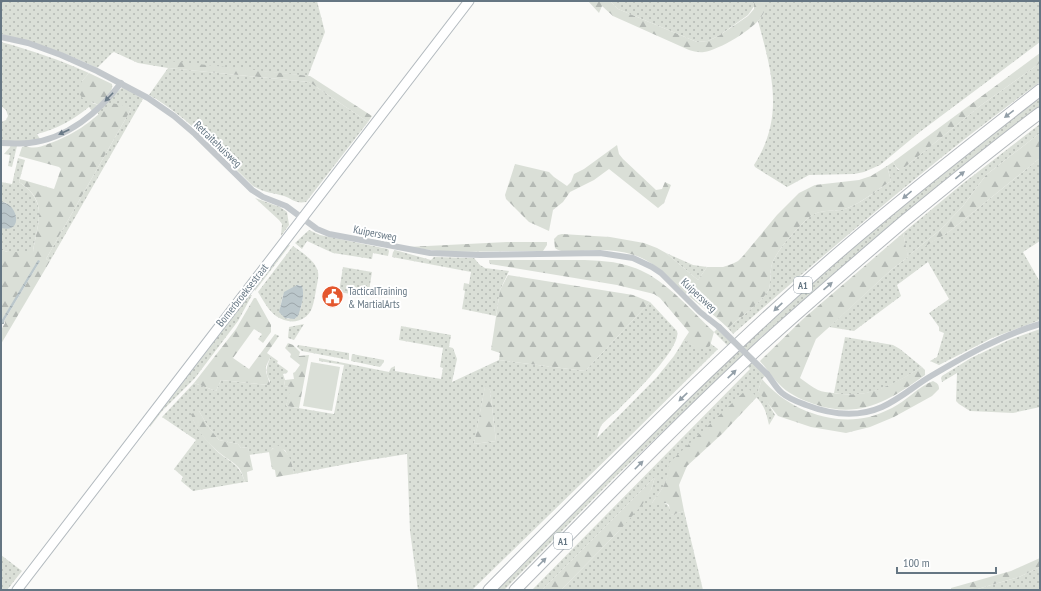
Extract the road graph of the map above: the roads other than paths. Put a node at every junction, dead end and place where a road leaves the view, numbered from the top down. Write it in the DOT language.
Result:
graph roads {
  1 [pos="469,1"];
  2 [pos="1,37"];
  3 [pos="121,83"];
  4 [pos="1040,90"];
  5 [pos="1040,113"];
  6 [pos="1,143"];
  7 [pos="302,218"];
  8 [pos="1040,324"];
  9 [pos="17,590"];
  10 [pos="489,590"];
  11 [pos="515,590"];
  1 -- 7 [label="main road, Bornerbroeksestraat"];
  2 -- 3 [label="street, Retraitehuisweg"];
  3 -- 6 [label="street, one-way"];
  3 -- 7 [label="street, Retraitehuisweg"];
  4 -- 10 [label="highway, A1, one-way"];
  11 -- 5 [label="highway, A1, one-way"];
  7 -- 8 [label="street, Kuipersweg, bridge"];
  7 -- 9 [label="main road, Bornerbroeksestraat"];
}
